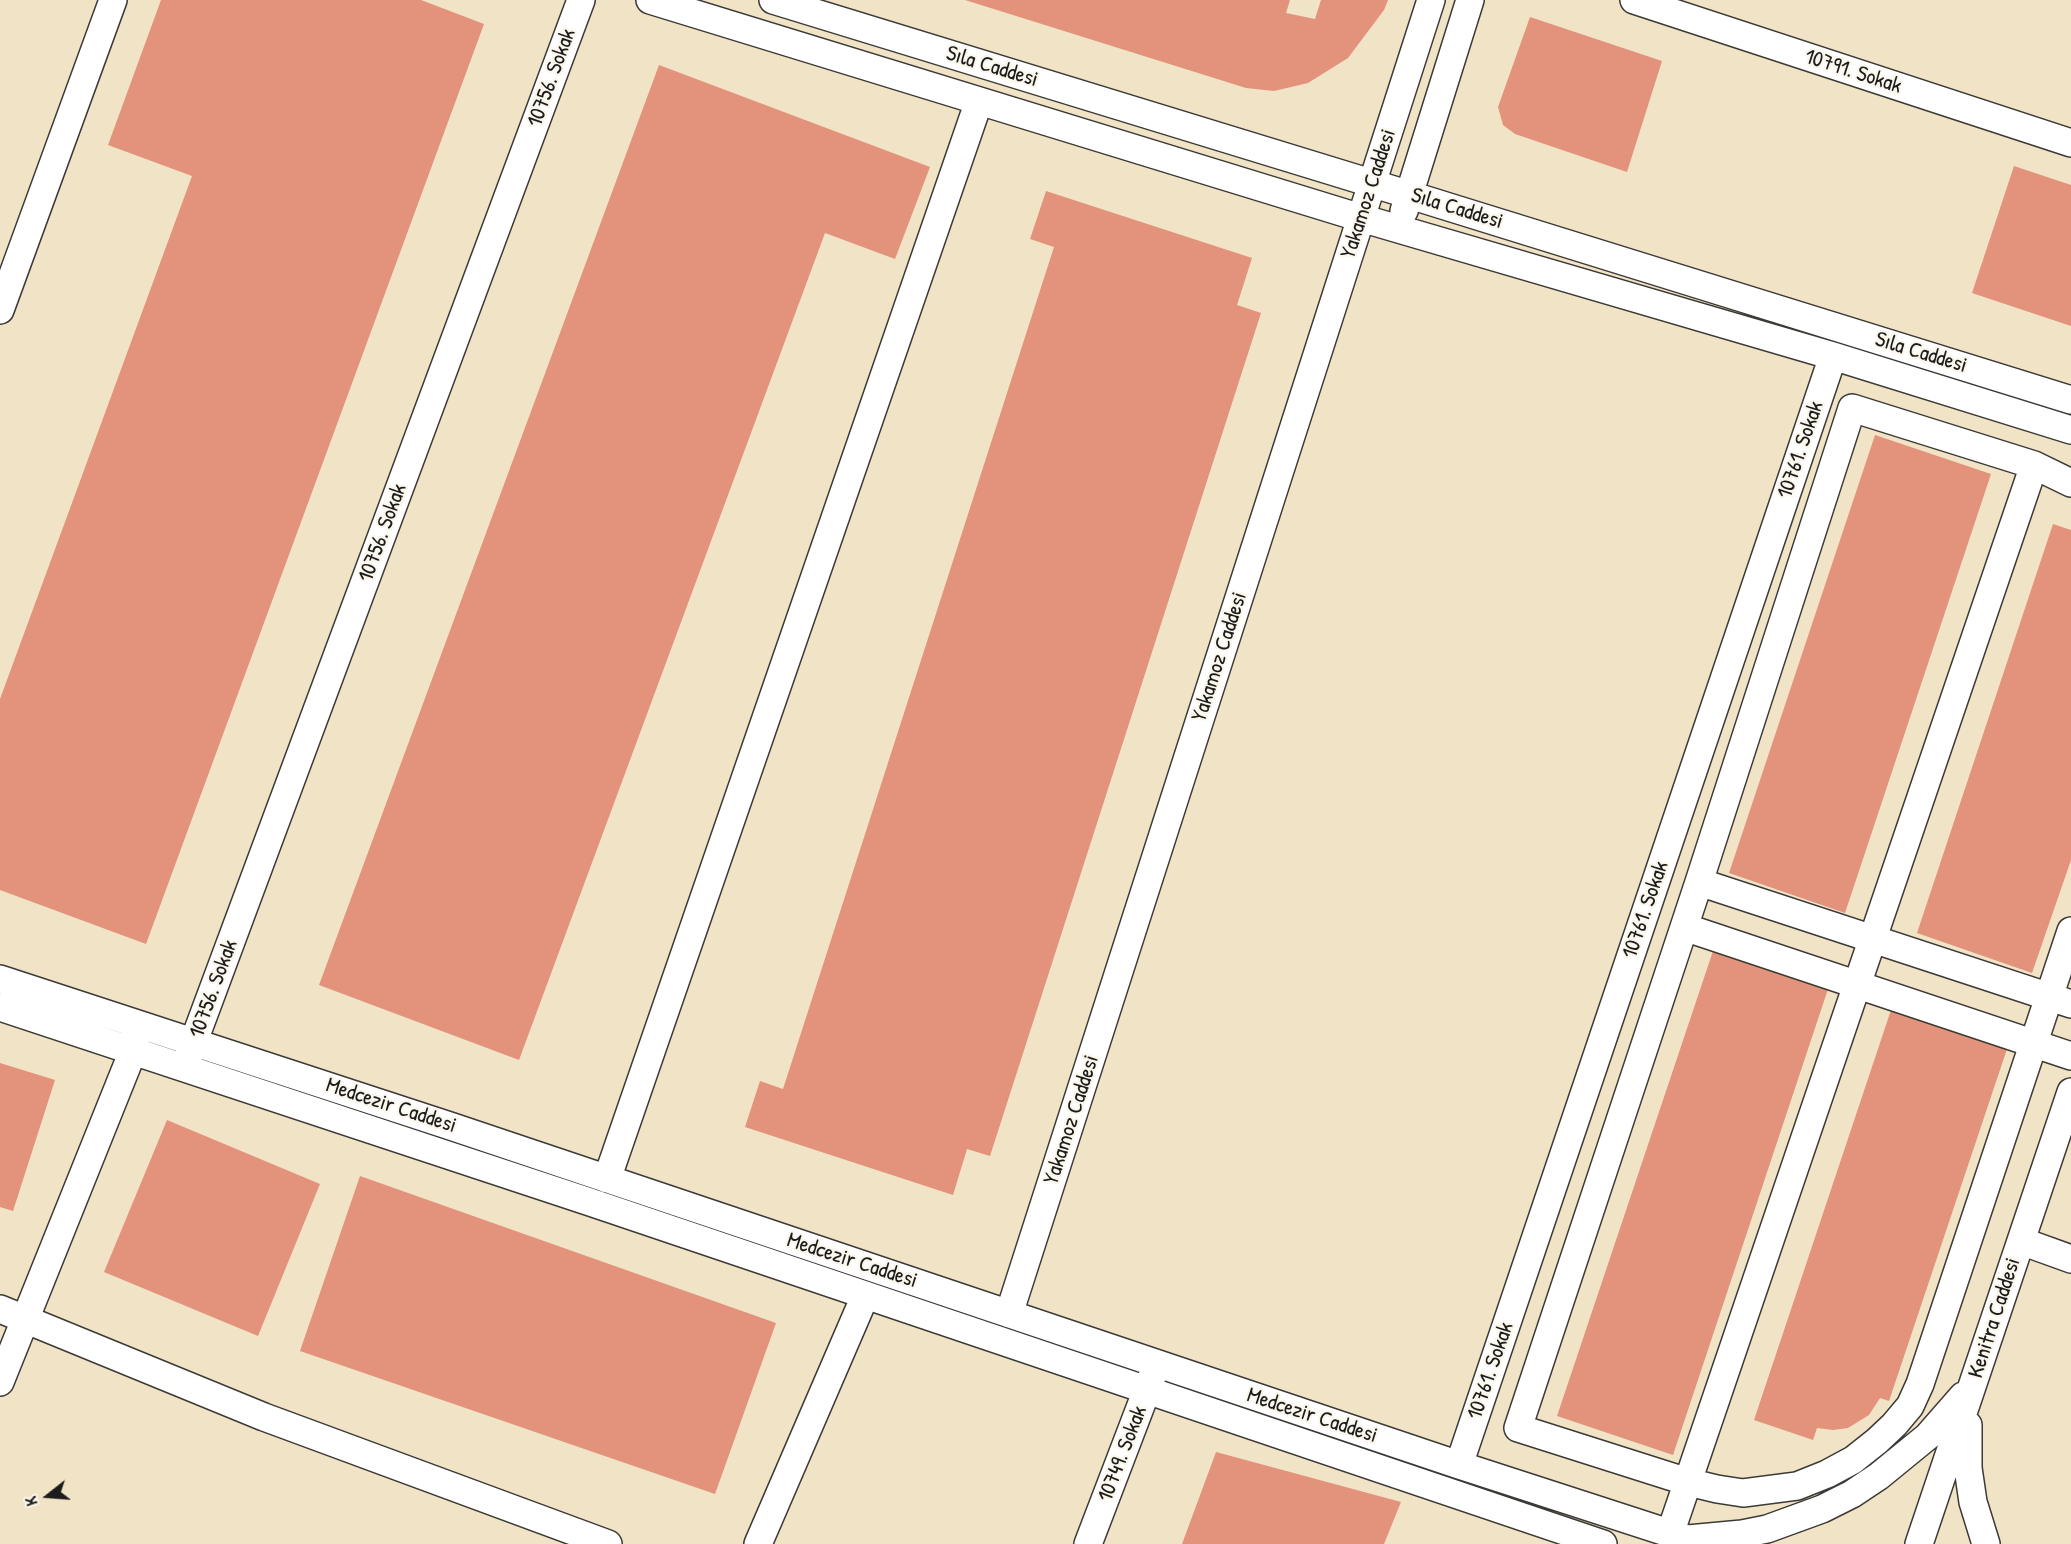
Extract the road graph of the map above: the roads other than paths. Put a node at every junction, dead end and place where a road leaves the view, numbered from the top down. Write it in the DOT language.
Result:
graph roads {
  1 [pos="113,0"];
  2 [pos="581,0"];
  3 [pos="650,0"];
  4 [pos="773,0"];
  5 [pos="1431,0"];
  6 [pos="1470,0"];
  7 [pos="1634,0"];
  8 [pos="980,101"];
  9 [pos="2071,143"];
  10 [pos="1372,183"];
  11 [pos="1410,195"];
  12 [pos="1361,218"];
  13 [pos="1398,229"];
  14 [pos="0,310"];
  15 [pos="1833,356"];
  16 [pos="2071,400"];
  17 [pos="2071,430"];
  18 [pos="2034,465"];
  19 [pos="2071,483"];
  20 [pos="1699,882"];
  21 [pos="1684,927"];
  22 [pos="2071,931"];
  23 [pos="1873,939"];
  24 [pos="0,979"];
  25 [pos="1857,985"];
  26 [pos="2060,1000"];
  27 [pos="0,1007"];
  28 [pos="138,1024"];
  29 [pos="2033,1043"];
  30 [pos="133,1051"];
  31 [pos="190,1054"];
  32 [pos="2071,1056"];
  33 [pos="2071,1092"];
  34 [pos="607,1179"];
  35 [pos="2021,1241"];
  36 [pos="2071,1259"];
  37 [pos="865,1296"];
  38 [pos="0,1309"];
  39 [pos="1009,1314"];
  40 [pos="26,1320"];
  41 [pos="1156,1364"];
  42 [pos="0,1382"];
  43 [pos="1973,1383"];
  44 [pos="1148,1392"];
  45 [pos="1459,1465"];
  46 [pos="1688,1482"];
  47 [pos="1687,1539"];
  48 [pos="608,1544"];
  49 [pos="759,1544"];
  50 [pos="1088,1544"];
  51 [pos="1603,1544"];
  52 [pos="1919,1544"];
  53 [pos="1986,1544"];
  1 -- 14 [label="street"];
  2 -- 31 [label="street, 10756. Sokak"];
  3 -- 8 [label="street"];
  4 -- 10 [label="street, Sıla Caddesi"];
  5 -- 10 [label="street, Yakamoz Caddesi"];
  6 -- 11 [label="street, Yakamoz Caddesi"];
  7 -- 9 [label="street, 10791. Sokak"];
  8 -- 12 [label="street"];
  8 -- 34 [label="street"];
  10 -- 11 [label="street, Sıla Caddesi"];
  10 -- 12 [label="street, Yakamoz Caddesi"];
  11 -- 13 [label="street, Yakamoz Caddesi"];
  11 -- 16 [label="street, Sıla Caddesi"];
  12 -- 13 [label="street"];
  12 -- 39 [label="street, Yakamoz Caddesi"];
  13 -- 15 [label="street"];
  15 -- 17 [label="street"];
  15 -- 45 [label="street, 10761. Sokak"];
  18 -- 19 [label="street"];
  18 -- 20 [label="street"];
  18 -- 23 [label="street"];
  20 -- 21 [label="street"];
  20 -- 23 [label="street"];
  21 -- 25 [label="street"];
  21 -- 46 [label="street"];
  22 -- 26 [label="street"];
  23 -- 25 [label="street"];
  23 -- 26 [label="street"];
  24 -- 28 [label="street, Medcezir Caddesi"];
  25 -- 29 [label="street"];
  25 -- 46 [label="street"];
  26 -- 29 [label="street"];
  27 -- 30 [label="street, Medcezir Caddesi"];
  28 -- 30 [label="street"];
  28 -- 31 [label="street, Medcezir Caddesi"];
  29 -- 32 [label="street"];
  29 -- 46 [label="street"];
  30 -- 31 [label="street, Medcezir Caddesi"];
  30 -- 40 [label="street"];
  31 -- 34 [label="street, Medcezir Caddesi"];
  31 -- 37 [label="street, Medcezir Caddesi"];
  33 -- 35 [label="street, Kenitra Caddesi"];
  34 -- 39 [label="street, Medcezir Caddesi"];
  35 -- 36 [label="street"];
  35 -- 43 [label="street, Kenitra Caddesi"];
  37 -- 44 [label="street, Medcezir Caddesi"];
  37 -- 49 [label="street"];
  38 -- 40 [label="street"];
  39 -- 41 [label="street, Medcezir Caddesi"];
  40 -- 42 [label="street"];
  40 -- 48 [label="street"];
  41 -- 44 [label="street, 10749. Sokak"];
  41 -- 45 [label="street, Medcezir Caddesi"];
  43 -- 47 [label="street"];
  43 -- 52 [label="street, Kenitra Caddesi"];
  43 -- 53 [label="street"];
  44 -- 50 [label="street, 10749. Sokak"];
  44 -- 51 [label="street, Medcezir Caddesi"];
  45 -- 47 [label="street, Medcezir Caddesi"];
  46 -- 47 [label="street"];
}
